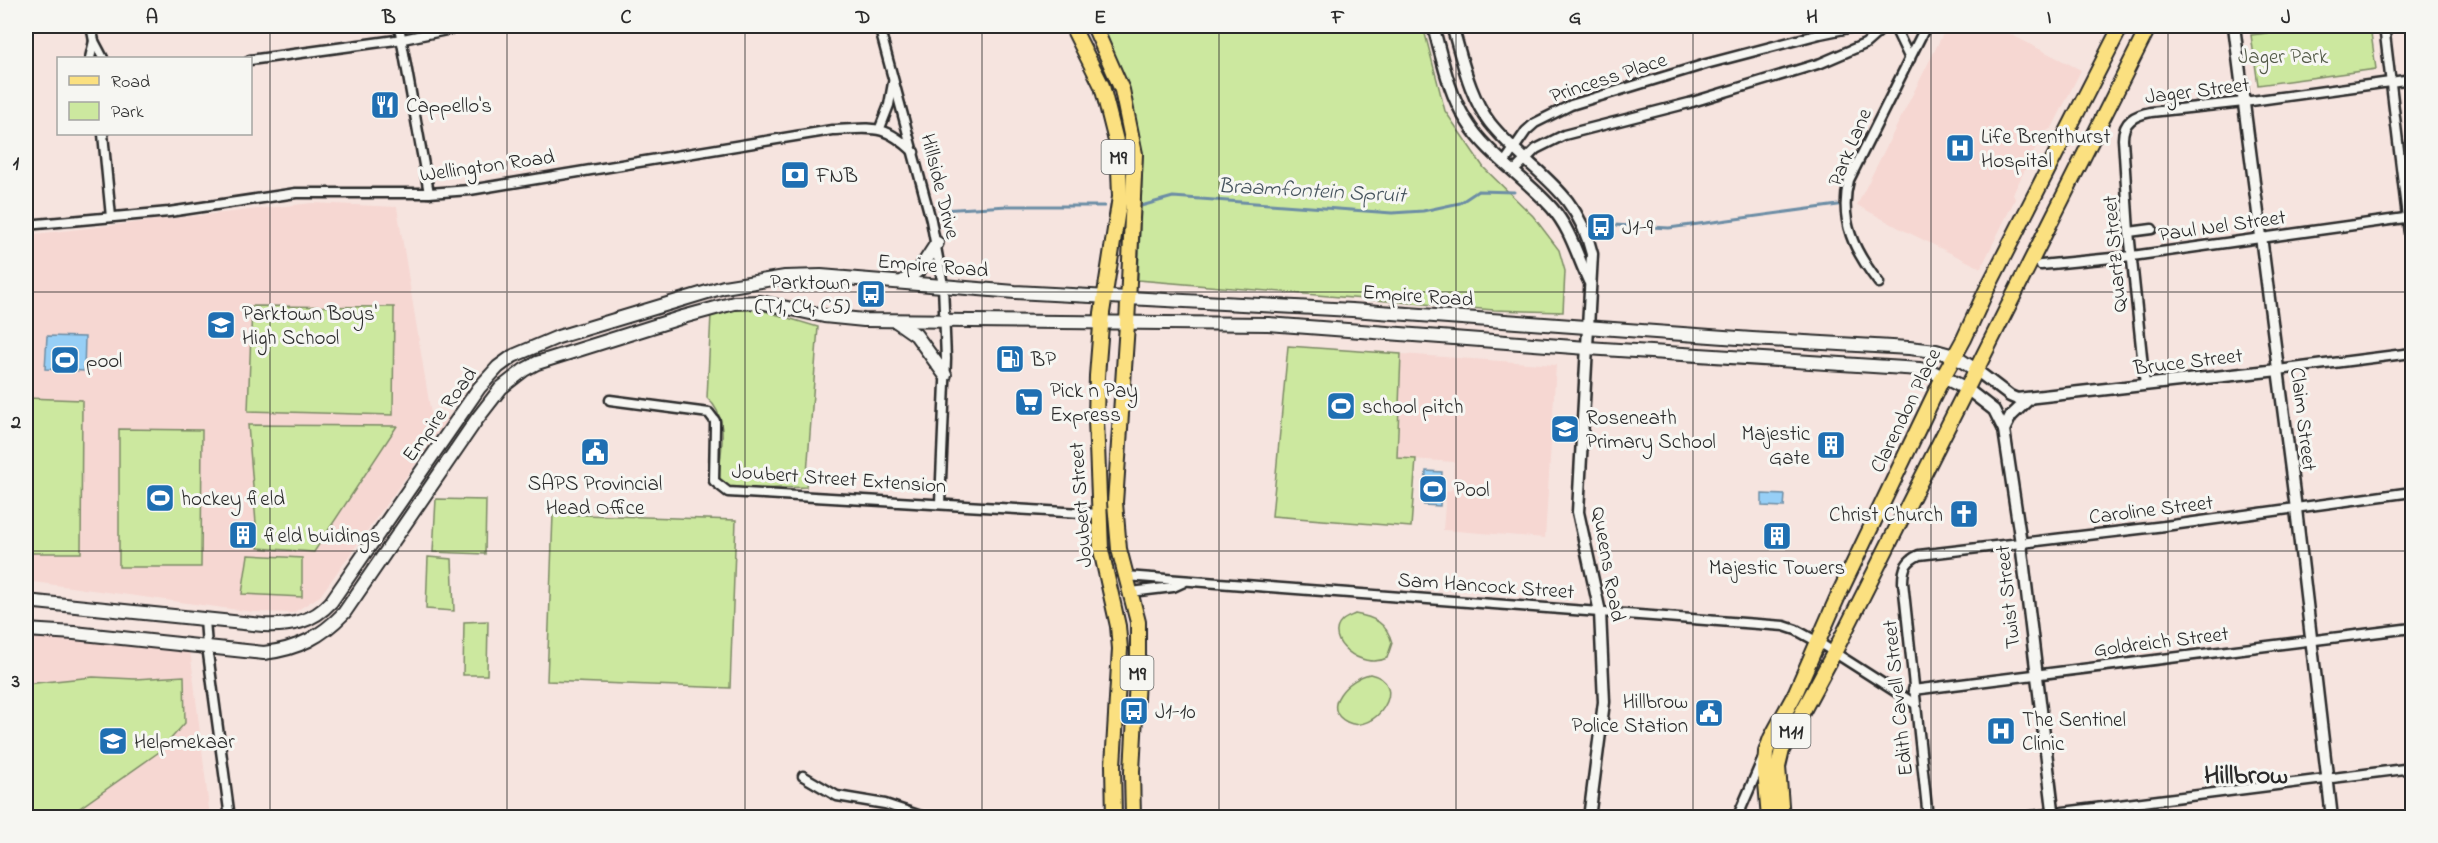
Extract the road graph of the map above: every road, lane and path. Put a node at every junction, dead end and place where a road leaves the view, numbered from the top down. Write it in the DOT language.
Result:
graph roads {
  1 [pos="91,26"];
  2 [pos="399,26"];
  3 [pos="466,26"];
  4 [pos="879,26"];
  5 [pos="1072,26"];
  6 [pos="1094,26"];
  7 [pos="1433,26"];
  8 [pos="1452,26"];
  9 [pos="1893,26"];
  10 [pos="1926,26"];
  11 [pos="2121,26"];
  12 [pos="2149,26"];
  13 [pos="2234,26"];
  14 [pos="2384,26"];
  15 [pos="1882,29"];
  16 [pos="403,39"];
  17 [pos="94,41"];
  18 [pos="90,57"];
  19 [pos="102,57"];
  20 [pos="1910,59"];
  21 [pos="252,60"];
  22 [pos="892,69"];
  23 [pos="2412,79"];
  24 [pos="2390,84"];
  25 [pos="2244,102"];
  26 [pos="2129,121"];
  27 [pos="880,128"];
  28 [pos="103,135"];
  29 [pos="1515,148"];
  30 [pos="914,152"];
  31 [pos="1526,158"];
  32 [pos="1504,163"];
  33 [pos="1514,171"];
  34 [pos="429,193"];
  35 [pos="111,217"];
  36 [pos="2410,217"];
  37 [pos="26,225"];
  38 [pos="2152,229"];
  39 [pos="2129,232"];
  40 [pos="2262,237"];
  41 [pos="936,243"];
  42 [pos="2132,256"];
  43 [pos="2412,258"];
  44 [pos="2041,265"];
  45 [pos="1589,281"];
  46 [pos="902,282"];
  47 [pos="1879,283"];
  48 [pos="944,285"];
  49 [pos="1106,297"];
  50 [pos="1128,298"];
  51 [pos="895,320"];
  52 [pos="946,321"];
  53 [pos="1101,324"];
  54 [pos="1127,324"];
  55 [pos="1588,327"];
  56 [pos="1587,348"];
  57 [pos="2412,353"];
  58 [pos="1954,356"];
  59 [pos="1976,370"];
  60 [pos="2277,370"];
  61 [pos="945,375"];
  62 [pos="1943,377"];
  63 [pos="2145,385"];
  64 [pos="1966,389"];
  65 [pos="2030,399"];
  66 [pos="610,400"];
  67 [pos="2004,430"];
  68 [pos="2412,492"];
  69 [pos="940,503"];
  70 [pos="2296,509"];
  71 [pos="1099,514"];
  72 [pos="2021,543"];
  73 [pos="1903,574"];
  74 [pos="1126,576"];
  75 [pos="1184,582"];
  76 [pos="1131,592"];
  77 [pos="26,601"];
  78 [pos="1600,612"];
  79 [pos="205,620"];
  80 [pos="2412,628"];
  81 [pos="26,630"];
  82 [pos="2310,640"];
  83 [pos="1818,642"];
  84 [pos="207,646"];
  85 [pos="1834,653"];
  86 [pos="2035,676"];
  87 [pos="1913,690"];
  88 [pos="1915,704"];
  89 [pos="1766,752"];
  90 [pos="2412,768"];
  91 [pos="803,776"];
  92 [pos="2327,778"];
  93 [pos="2053,815"];
  94 [pos="230,818"];
  95 [pos="927,818"];
  96 [pos="1114,818"];
  97 [pos="1133,818"];
  98 [pos="1589,818"];
  99 [pos="1737,818"];
  100 [pos="1769,818"];
  101 [pos="1782,818"];
  102 [pos="1928,818"];
  103 [pos="2016,818"];
  104 [pos="2332,818"];
  1 -- 17 [label="street"];
  2 -- 16 [label="street"];
  3 -- 16 [label="street"];
  4 -- 22 [label="street, Hillside Drive"];
  5 -- 49 [label="main road, M9"];
  6 -- 50 [label="main road, M9"];
  7 -- 32 [label="street, Queens Road"];
  8 -- 29 [label="street, Queens Road"];
  9 -- 15 [label="street, Princess Place"];
  9 -- 20 [label="street"];
  10 -- 20 [label="street, Park Lane"];
  11 -- 58 [label="main road, Clarendon Place"];
  12 -- 59 [label="main road, M11"];
  13 -- 25 [label="street, Claim Street"];
  14 -- 24 [label="street"];
  15 -- 29 [label="street, Princess Place"];
  15 -- 31 [label="street, Princess Place"];
  16 -- 21 [label="street"];
  16 -- 34 [label="street"];
  17 -- 18 [label="street"];
  17 -- 19 [label="street"];
  20 -- 47 [label="street, Park Lane"];
  22 -- 27 [label="street"];
  22 -- 30 [label="street, Hillside Drive"];
  23 -- 24 [label="street, Jager Street"];
  24 -- 25 [label="street, Jager Street"];
  24 -- 36 [label="street"];
  25 -- 26 [label="street, Jager Street"];
  25 -- 40 [label="street, Claim Street"];
  26 -- 39 [label="street, Quartz Street"];
  27 -- 30 [label="street"];
  27 -- 34 [label="street, Wellington Road"];
  28 -- 35 [label="street"];
  29 -- 31 [label="street, Queens Road"];
  29 -- 32 [label="street, Princess Place"];
  30 -- 41 [label="street, Hillside Drive"];
  31 -- 33 [label="street, Princess Place"];
  31 -- 45 [label="street, Queens Road"];
  32 -- 33 [label="street, Queens Road"];
  33 -- 45 [label="street, Queens Road"];
  34 -- 35 [label="street, Wellington Road"];
  35 -- 37 [label="street, Wellington Road"];
  36 -- 40 [label="street, Paul Nel Street"];
  36 -- 43 [label="street"];
  38 -- 39 [label="street"];
  39 -- 42 [label="street, Quartz Street"];
  40 -- 42 [label="street, Paul Nel Street"];
  40 -- 60 [label="street, Claim Street"];
  41 -- 46 [label="main road"];
  41 -- 48 [label="street, Hillside Drive"];
  42 -- 44 [label="street, Paul Nel Street"];
  42 -- 63 [label="street, Quartz Street"];
  45 -- 55 [label="street, Queens Road"];
  46 -- 48 [label="main road, Empire Road"];
  46 -- 79 [label="main road, Empire Road"];
  48 -- 49 [label="main road, Empire Road"];
  48 -- 52 [label="street, Hillside Drive"];
  49 -- 50 [label="main road, Empire Road"];
  49 -- 53 [label="main road, Joubert Street / M9"];
  50 -- 54 [label="main road, Joubert Street / M9"];
  50 -- 55 [label="main road, Empire Road"];
  51 -- 52 [label="main road, Empire Road"];
  51 -- 61 [label="main road"];
  51 -- 84 [label="main road, Empire Road"];
  52 -- 53 [label="main road, Empire Road"];
  52 -- 61 [label="street, Hillside Drive"];
  53 -- 54 [label="main road, Empire Road"];
  53 -- 71 [label="main road, Joubert Street / M9"];
  54 -- 56 [label="main road, Empire Road"];
  54 -- 74 [label="main road, Joubert Street / M9"];
  55 -- 56 [label="street, Queens Road"];
  55 -- 58 [label="main road, Empire Road"];
  56 -- 62 [label="main road, Empire Road"];
  56 -- 78 [label="street, Queens Road"];
  57 -- 60 [label="street, Bruce Street"];
  58 -- 59 [label="main road, Empire Road"];
  58 -- 62 [label="main road, Clarendon Place"];
  59 -- 64 [label="main road, M11"];
  59 -- 65 [label="street, Bruce Street"];
  60 -- 63 [label="street, Bruce Street"];
  60 -- 70 [label="street, Claim Street"];
  61 -- 69 [label="street, Hillside Drive"];
  62 -- 64 [label="main road, Empire Road"];
  62 -- 83 [label="main road, Clarendon Place"];
  63 -- 65 [label="street, Bruce Street"];
  64 -- 67 [label="street, Twist Street"];
  64 -- 85 [label="main road, M11"];
  65 -- 67 [label="street"];
  66 -- 69 [label="street, Joubert Street Extension"];
  67 -- 72 [label="street, Twist Street"];
  68 -- 70 [label="street, Caroline Street"];
  69 -- 71 [label="street, Joubert Street Extension"];
  70 -- 72 [label="street, Caroline Street"];
  70 -- 82 [label="street, Claim Street"];
  71 -- 96 [label="main road, Joubert Street / M9"];
  72 -- 73 [label="street, Caroline Street"];
  72 -- 86 [label="street, Twist Street"];
  73 -- 87 [label="street, Edith Cavell Street"];
  74 -- 75 [label="street, Sam Hancock Street"];
  74 -- 76 [label="main road, Joubert Street / M9"];
  75 -- 76 [label="street, Sam Hancock Street"];
  75 -- 78 [label="street, Sam Hancock Street"];
  76 -- 97 [label="main road, Joubert Street / M9"];
  77 -- 79 [label="main road, Empire Road"];
  78 -- 83 [label="street, Sam Hancock Street"];
  78 -- 98 [label="street, Queens Road"];
  79 -- 84 [label="street"];
  80 -- 82 [label="street, Goldreich Street"];
  81 -- 84 [label="main road, Empire Road"];
  82 -- 86 [label="street, Goldreich Street"];
  82 -- 92 [label="street, Claim Street"];
  83 -- 85 [label="street"];
  83 -- 89 [label="main road, Clarendon Place"];
  84 -- 94 [label="street"];
  85 -- 88 [label="street"];
  85 -- 101 [label="main road, M11"];
  86 -- 87 [label="street, Goldreich Street"];
  86 -- 93 [label="street, Twist Street"];
  87 -- 88 [label="street, Edith Cavell Street"];
  88 -- 102 [label="street, Edith Cavell Street"];
  89 -- 99 [label="street, Clarendon Place"];
  89 -- 100 [label="main road"];
  90 -- 92 [label="street"];
  91 -- 95 [label="street"];
  92 -- 93 [label="street"];
  92 -- 104 [label="street, Claim Street"];
  93 -- 103 [label="street"];
}
